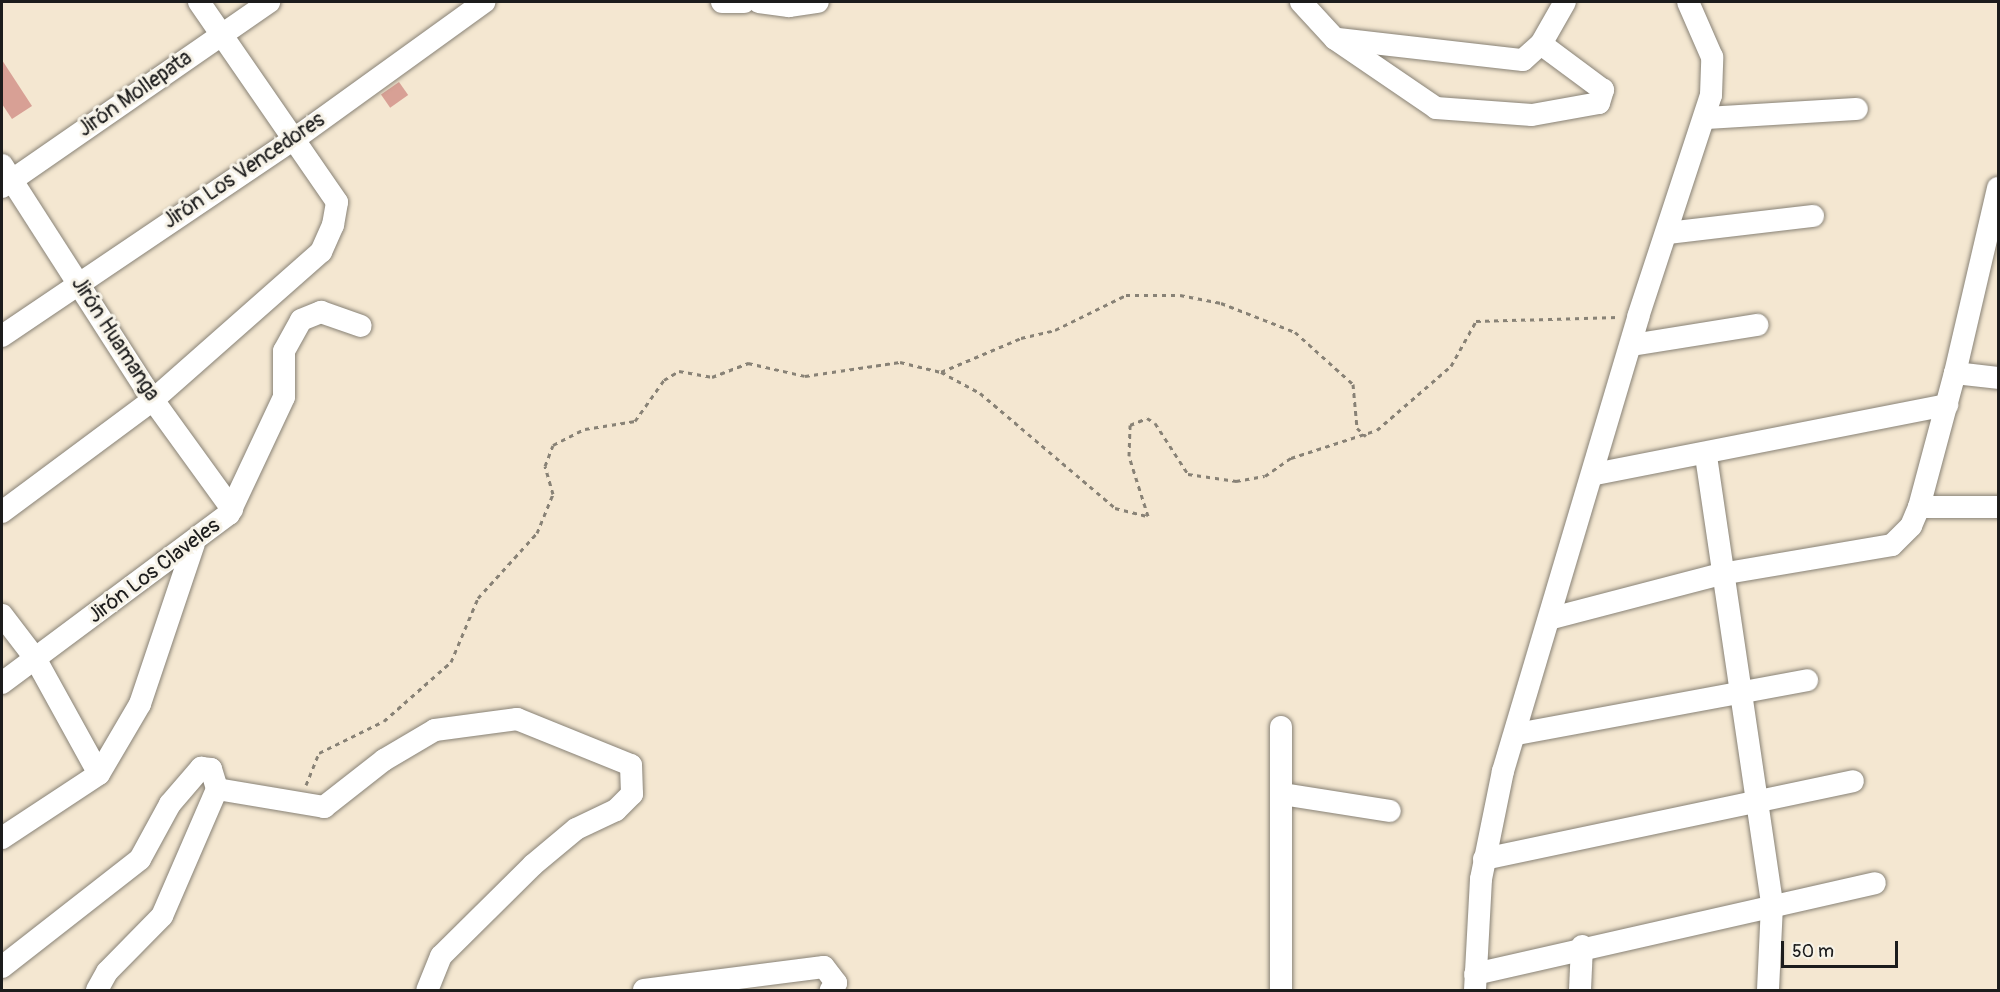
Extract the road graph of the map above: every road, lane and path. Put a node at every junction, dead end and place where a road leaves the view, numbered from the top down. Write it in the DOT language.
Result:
graph roads {
  1 [pos="199,2"];
  2 [pos="268,2"];
  3 [pos="484,2"];
  4 [pos="722,2"];
  5 [pos="744,2"];
  6 [pos="759,2"];
  7 [pos="818,2"];
  8 [pos="1301,2"];
  9 [pos="1565,2"];
  10 [pos="1688,2"];
  11 [pos="225,33"];
  12 [pos="1335,39"];
  13 [pos="1541,44"];
  14 [pos="1857,109"];
  15 [pos="1705,118"];
  16 [pos="293,140"];
  17 [pos="5,177"];
  18 [pos="1998,188"];
  19 [pos="1813,216"];
  20 [pos="1668,233"];
  21 [pos="79,283"];
  22 [pos="1638,317"];
  23 [pos="1757,325"];
  24 [pos="361,326"];
  25 [pos="2,336"];
  26 [pos="1632,345"];
  27 [pos="941,372"];
  28 [pos="1955,373"];
  29 [pos="1998,378"];
  30 [pos="153,400"];
  31 [pos="1947,405"];
  32 [pos="1366,436"];
  33 [pos="1706,456"];
  34 [pos="1595,474"];
  35 [pos="1919,507"];
  36 [pos="1998,507"];
  37 [pos="232,509"];
  38 [pos="2,512"];
  39 [pos="194,544"];
  40 [pos="1721,574"];
  41 [pos="2,615"];
  42 [pos="1552,618"];
  43 [pos="35,658"];
  44 [pos="1807,680"];
  45 [pos="2,682"];
  46 [pos="1740,689"];
  47 [pos="1281,727"];
  48 [pos="1517,734"];
  49 [pos="99,774"];
  50 [pos="1853,781"];
  51 [pos="217,789"];
  52 [pos="1283,794"];
  53 [pos="1756,800"];
  54 [pos="281,802"];
  55 [pos="1390,811"];
  56 [pos="2,838"];
  57 [pos="1484,859"];
  58 [pos="1875,883"];
  59 [pos="1772,905"];
  60 [pos="1582,946"];
  61 [pos="2,967"];
  62 [pos="1475,982"];
  63 [pos="97,990"];
  64 [pos="428,990"];
  65 [pos="644,990"];
  66 [pos="831,990"];
  67 [pos="1281,990"];
  68 [pos="1580,990"];
  69 [pos="1768,990"];
  1 -- 11 [label="street"];
  2 -- 11 [label="street, Jirón Mollepata"];
  3 -- 16 [label="street, Jirón Los Vencedores"];
  4 -- 5 [label="street"];
  6 -- 7 [label="street"];
  8 -- 12 [label="street"];
  9 -- 13 [label="street"];
  10 -- 15 [label="street"];
  11 -- 16 [label="street"];
  11 -- 17 [label="street, Jirón Mollepata"];
  12 -- 13 [label="street"];
  12 -- 13 [label="street"];
  14 -- 15 [label="street"];
  15 -- 20 [label="street"];
  16 -- 21 [label="street, Jirón Los Vencedores"];
  16 -- 30 [label="street"];
  17 -- 21 [label="street, Jirón Huamanga"];
  18 -- 28 [label="street"];
  19 -- 20 [label="street"];
  20 -- 22 [label="street"];
  21 -- 25 [label="street, Jirón Los Vencedores"];
  21 -- 30 [label="street, Jirón Huamanga"];
  22 -- 26 [label="street"];
  22 -- 32 [label="path"];
  23 -- 26 [label="street"];
  24 -- 37 [label="street, Jirón Los Claveles"];
  26 -- 34 [label="street"];
  27 -- 32 [label="path"];
  27 -- 32 [label="path"];
  27 -- 54 [label="path"];
  28 -- 29 [label="street"];
  28 -- 31 [label="street"];
  30 -- 37 [label="street, Jirón Huamanga"];
  30 -- 38 [label="street"];
  31 -- 33 [label="street"];
  31 -- 35 [label="street"];
  33 -- 34 [label="street"];
  33 -- 40 [label="street"];
  34 -- 42 [label="street"];
  35 -- 36 [label="street"];
  35 -- 40 [label="street"];
  37 -- 39 [label="street, Jirón Los Claveles"];
  39 -- 43 [label="street, Jirón Los Claveles"];
  39 -- 49 [label="street"];
  40 -- 42 [label="street"];
  40 -- 46 [label="street"];
  41 -- 43 [label="street"];
  42 -- 48 [label="street"];
  43 -- 45 [label="street, Jirón Los Claveles"];
  43 -- 49 [label="street"];
  44 -- 46 [label="street"];
  46 -- 48 [label="street"];
  46 -- 53 [label="street"];
  47 -- 52 [label="street"];
  48 -- 57 [label="street"];
  49 -- 56 [label="street"];
  50 -- 53 [label="street"];
  51 -- 54 [label="street"];
  51 -- 61 [label="street"];
  51 -- 63 [label="street"];
  52 -- 55 [label="street"];
  52 -- 67 [label="street"];
  53 -- 57 [label="street"];
  53 -- 59 [label="street"];
  54 -- 64 [label="street"];
  57 -- 62 [label="street"];
  58 -- 59 [label="street"];
  59 -- 60 [label="street"];
  59 -- 69 [label="street"];
  60 -- 62 [label="street"];
  60 -- 68 [label="street"];
  65 -- 66 [label="street"];
}
